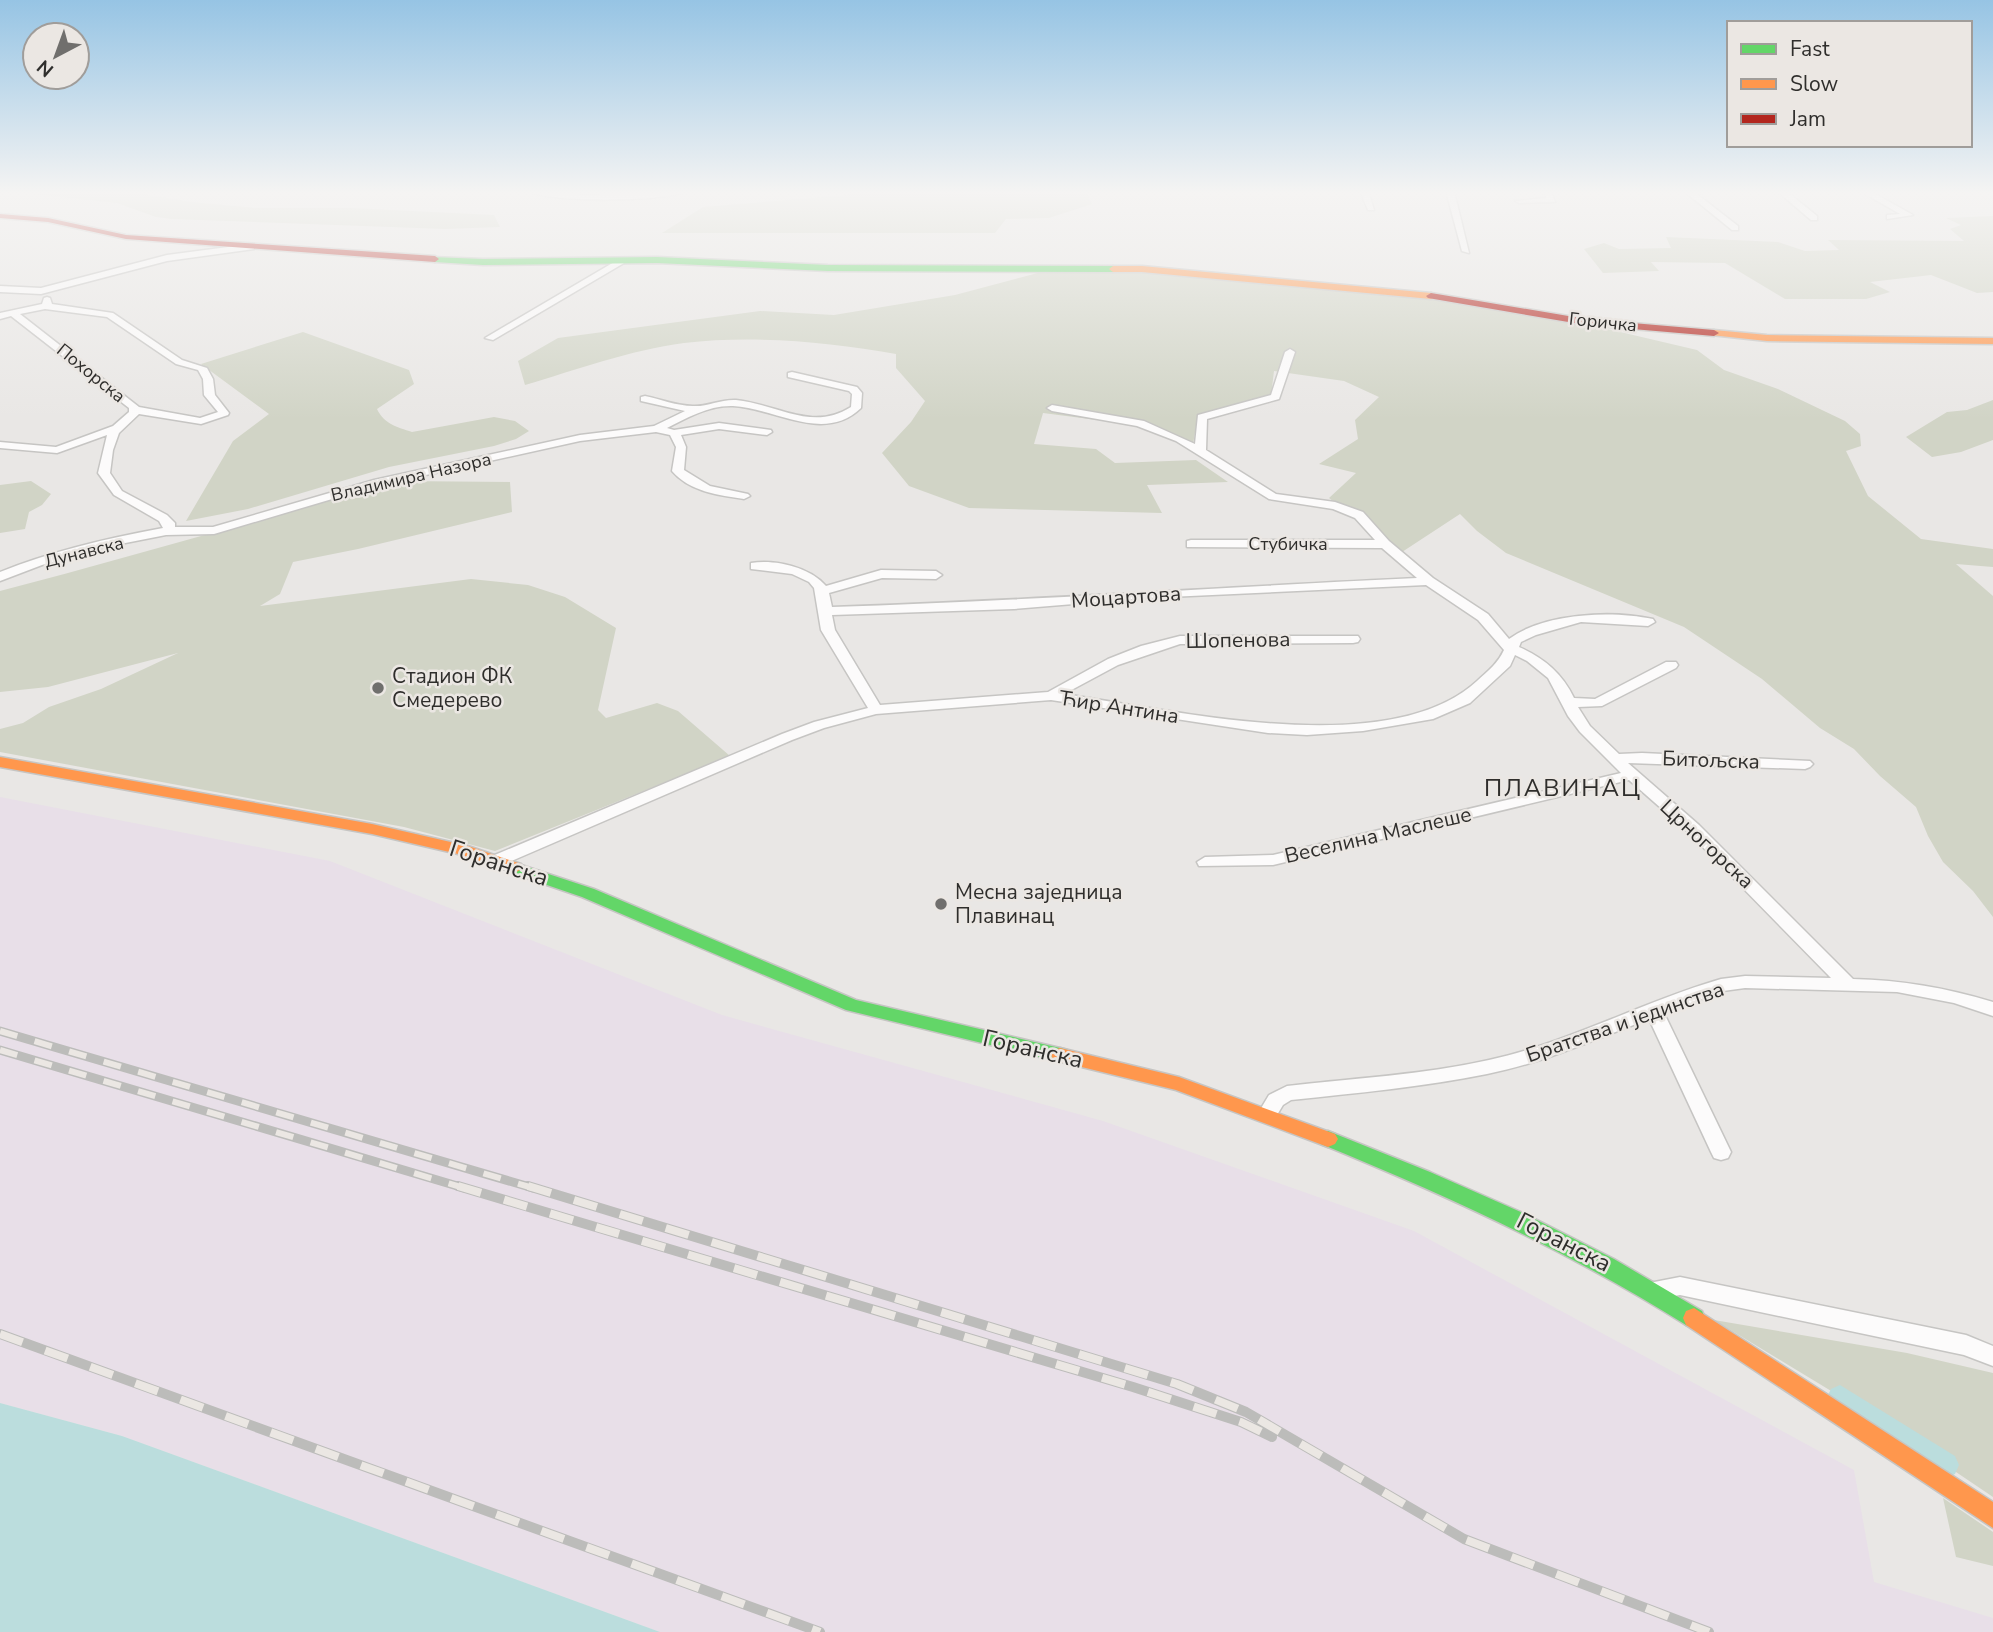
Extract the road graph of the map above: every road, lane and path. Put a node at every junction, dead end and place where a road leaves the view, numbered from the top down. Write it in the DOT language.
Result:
graph roads {
  1 [pos="132,267"];
  2 [pos="611,267"];
  3 [pos="842,267"];
  4 [pos="0,289"];
  5 [pos="41,291"];
  6 [pos="44,306"];
  7 [pos="12,313"];
  8 [pos="0,316"];
  9 [pos="490,338"];
  10 [pos="1993,341"];
  11 [pos="1290,352"];
  12 [pos="792,375"];
  13 [pos="645,399"];
  14 [pos="1052,408"];
  15 [pos="136,410"];
  16 [pos="695,410"];
  17 [pos="117,428"];
  18 [pos="656,429"];
  19 [pos="767,432"];
  20 [pos="674,433"];
  21 [pos="0,445"];
  22 [pos="1200,451"];
  23 [pos="744,496"];
  24 [pos="169,531"];
  25 [pos="1191,544"];
  26 [pos="1385,544"];
  27 [pos="755,566"];
  28 [pos="936,575"];
  29 [pos="0,577"];
  30 [pos="1429,581"];
  31 [pos="822,591"];
  32 [pos="823,611"];
  33 [pos="1648,622"];
  34 [pos="1353,639"];
  35 [pos="1510,649"];
  36 [pos="1671,665"];
  37 [pos="1051,696"];
  38 [pos="1568,702"];
  39 [pos="876,710"];
  40 [pos="1616,759"];
  41 [pos="0,762"];
  42 [pos="1805,764"];
  43 [pos="1632,775"];
  44 [pos="496,861"];
  45 [pos="1205,862"];
  46 [pos="1848,984"];
  47 [pos="1653,1009"];
  48 [pos="1993,1009"];
  49 [pos="1267,1115"];
  50 [pos="1721,1152"];
  51 [pos="1652,1291"];
  52 [pos="1993,1356"];
  53 [pos="1993,1516"];
  1 -- 5 [label="street"];
  2 -- 9 [label="street"];
  3 -- 10 [label="street, Горичка"];
  4 -- 5 [label="street"];
  5 -- 6 [label="street"];
  6 -- 7 [label="street"];
  6 -- 15 [label="street"];
  7 -- 8 [label="street"];
  7 -- 15 [label="street, Похорска"];
  11 -- 22 [label="street"];
  12 -- 16 [label="street, Владимира Назора"];
  13 -- 16 [label="street"];
  14 -- 22 [label="street"];
  15 -- 17 [label="street, Похорска"];
  16 -- 18 [label="street, Владимира Назора"];
  17 -- 21 [label="street"];
  17 -- 24 [label="street, Похорска"];
  18 -- 20 [label="street, Владимира Назора"];
  18 -- 24 [label="street, Владимира Назора"];
  19 -- 20 [label="street, Владимира Назора"];
  20 -- 23 [label="street"];
  22 -- 26 [label="street"];
  24 -- 29 [label="street, Дунавска"];
  25 -- 26 [label="street, Стубичка"];
  26 -- 30 [label="street"];
  27 -- 31 [label="street"];
  28 -- 31 [label="street"];
  30 -- 32 [label="street, Моцартова"];
  30 -- 35 [label="street"];
  31 -- 32 [label="street"];
  32 -- 39 [label="street"];
  33 -- 35 [label="street, Ћир Антина"];
  34 -- 37 [label="street, Шопенова"];
  35 -- 37 [label="street, Ћир Антина"];
  35 -- 38 [label="street, Црногорска"];
  36 -- 38 [label="street"];
  37 -- 39 [label="street, Ћир Антина"];
  38 -- 40 [label="street, Црногорска"];
  39 -- 44 [label="street, Ћир Антина"];
  40 -- 42 [label="street, Битољска"];
  40 -- 43 [label="street, Црногорска"];
  41 -- 44 [label="street, Горанска"];
  43 -- 45 [label="street, Веселина Маслеше"];
  43 -- 46 [label="street, Црногорска"];
  44 -- 49 [label="street, Горанска"];
  46 -- 47 [label="street, Братства и јединства"];
  46 -- 48 [label="street, Братства и јединства"];
  47 -- 49 [label="street, Братства и јединства"];
  47 -- 50 [label="street"];
  49 -- 51 [label="street, Горанска"];
  51 -- 52 [label="street"];
  51 -- 53 [label="street, Горанска"];
}
